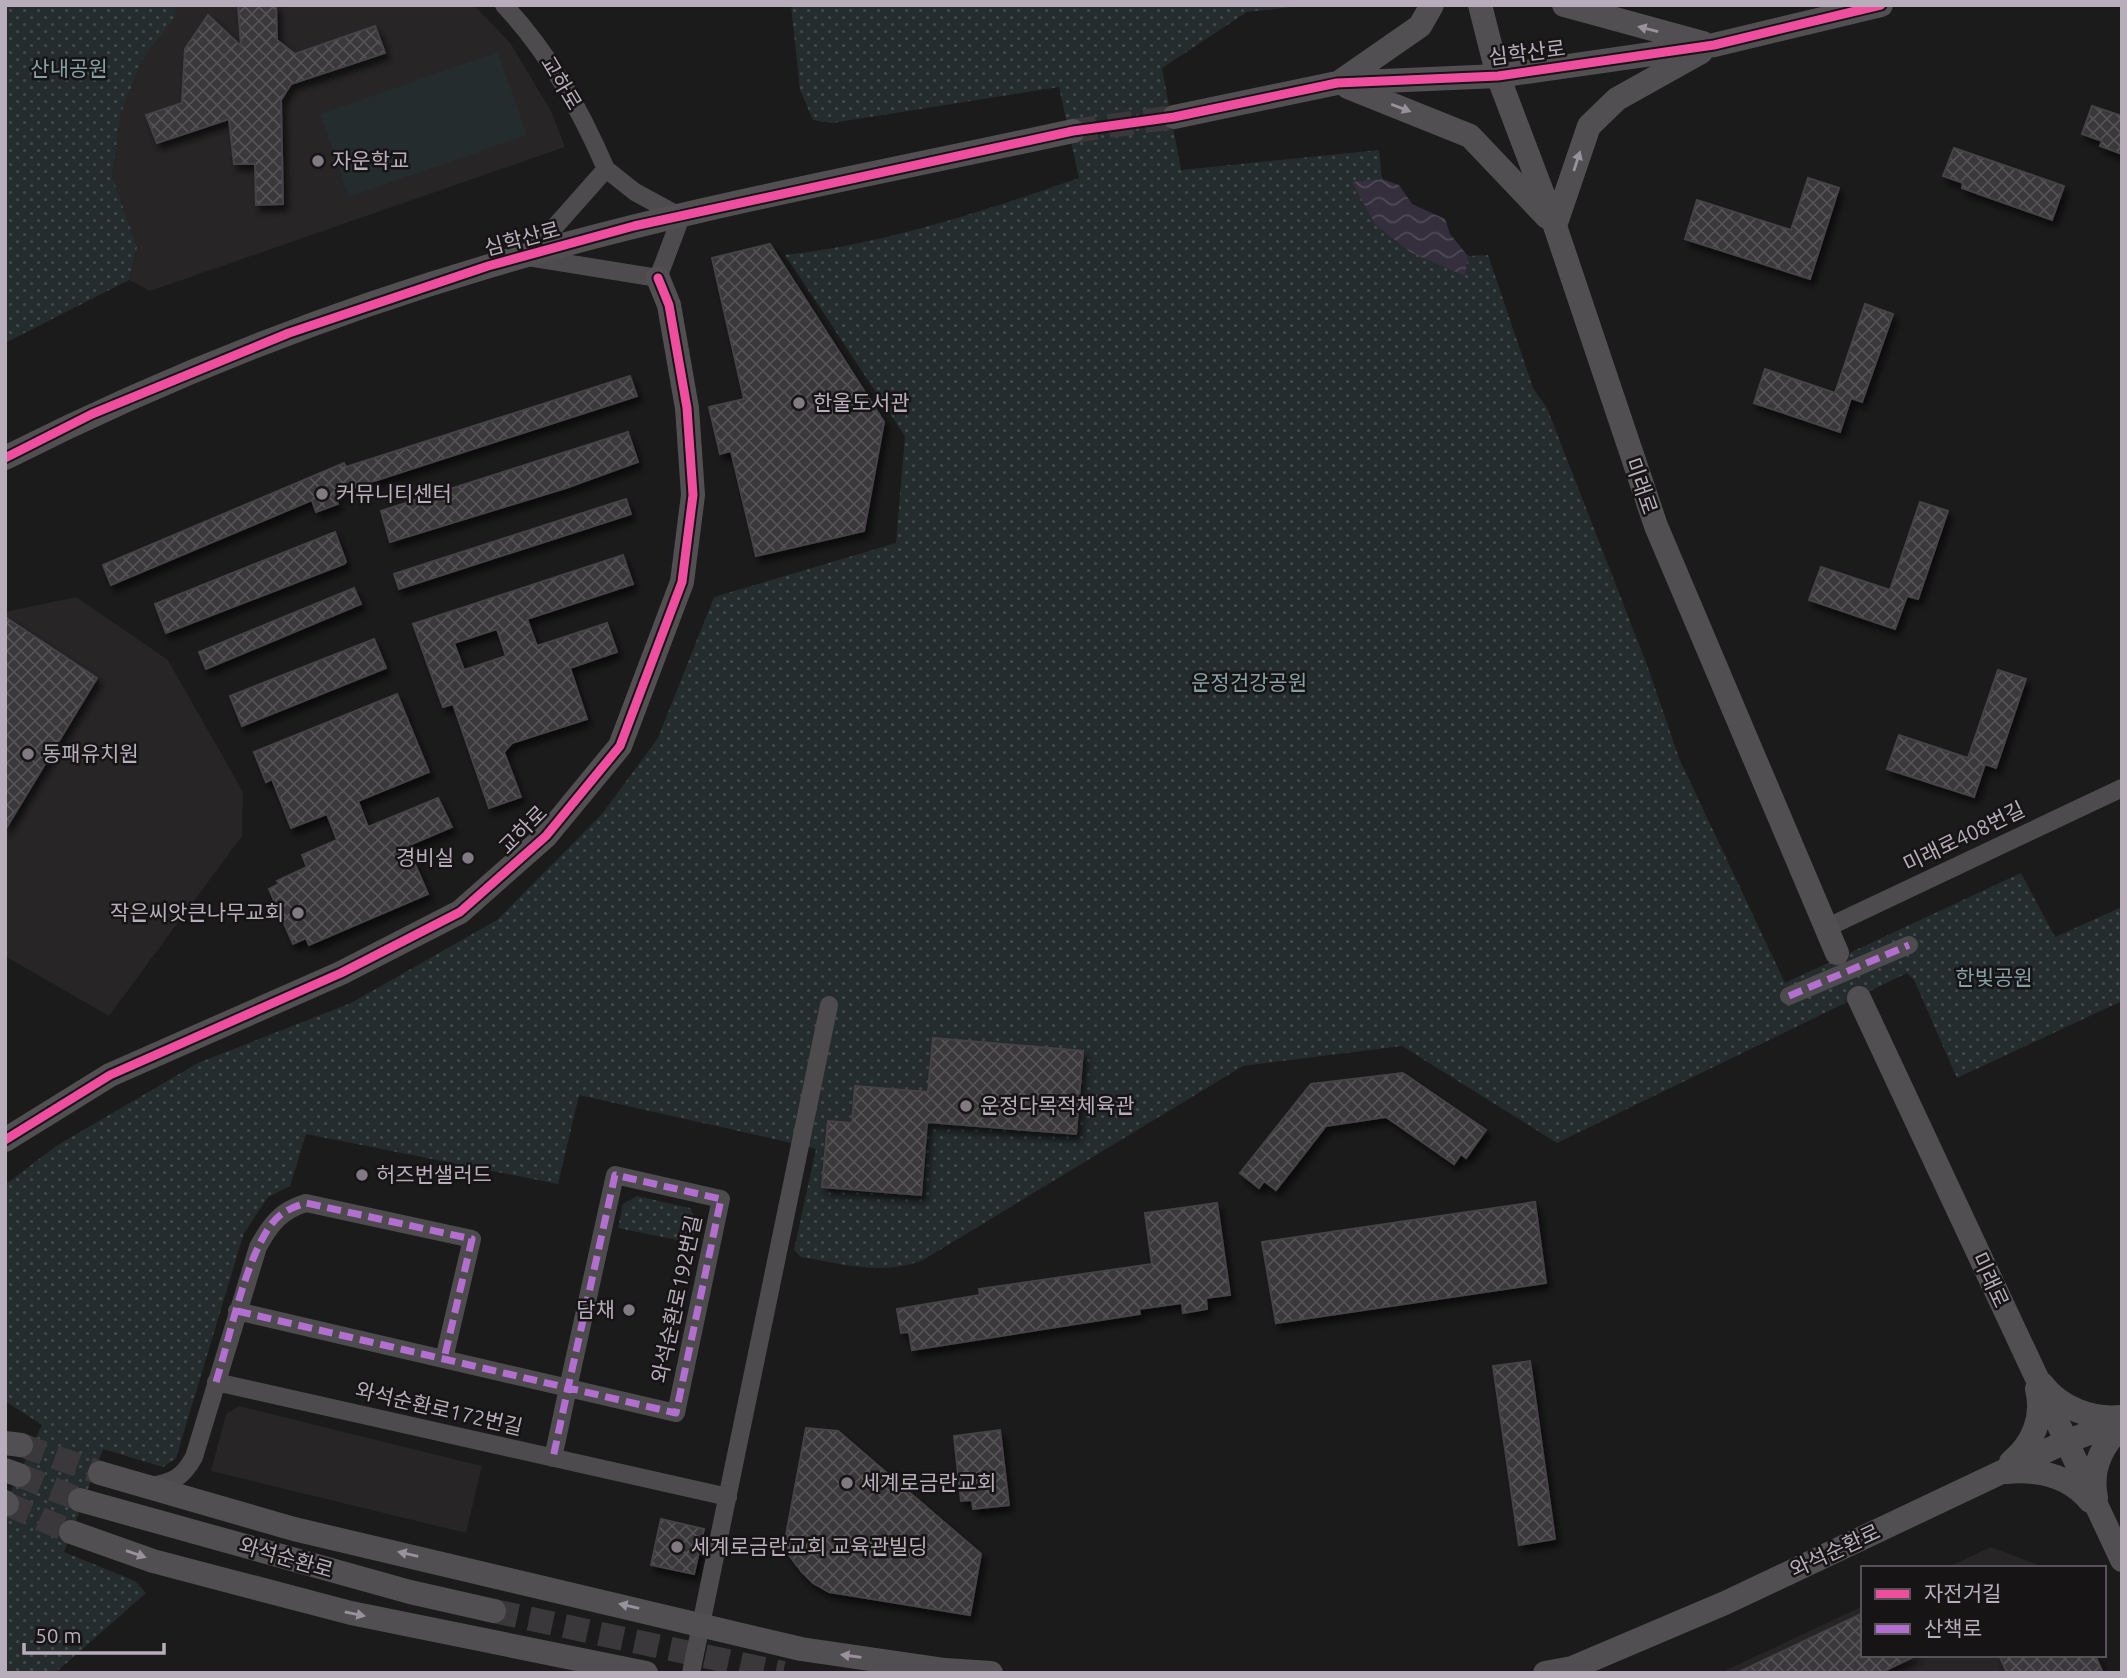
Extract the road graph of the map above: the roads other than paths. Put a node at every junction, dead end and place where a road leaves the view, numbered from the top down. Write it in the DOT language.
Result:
graph roads {
  1 [pos="504,5"];
  2 [pos="1432,5"];
  3 [pos="1480,5"];
  4 [pos="1563,5"];
  5 [pos="1881,5"];
  6 [pos="1714,45"];
  7 [pos="1498,76"];
  8 [pos="1337,83"];
  9 [pos="1174,117"];
  10 [pos="1073,131"];
  11 [pos="606,169"];
  12 [pos="681,217"];
  13 [pos="1555,226"];
  14 [pos="528,257"];
  15 [pos="658,278"];
  16 [pos="5,458"];
  17 [pos="2122,788"];
  18 [pos="1826,928"];
  19 [pos="1909,945"];
  20 [pos="1837,953"];
  21 [pos="1789,996"];
  22 [pos="1859,998"];
  23 [pos="829,1005"];
  24 [pos="5,1140"];
  25 [pos="237,1311"];
  26 [pos="444,1359"];
  27 [pos="2033,1371"];
  28 [pos="216,1382"];
  29 [pos="568,1388"];
  30 [pos="2122,1419"];
  31 [pos="2122,1426"];
  32 [pos="2065,1441"];
  33 [pos="194,1457"];
  34 [pos="553,1458"];
  35 [pos="100,1473"];
  36 [pos="1998,1474"];
  37 [pos="145,1487"];
  38 [pos="728,1497"];
  39 [pos="80,1500"];
  40 [pos="218,1508"];
  41 [pos="2099,1513"];
  42 [pos="71,1532"];
  43 [pos="2122,1560"];
  44 [pos="494,1611"];
  45 [pos="703,1623"];
  46 [pos="1574,1670"];
  47 [pos="646,1673"];
  48 [pos="691,1673"];
  49 [pos="991,1673"];
  50 [pos="1545,1673"];
  1 -- 11 [label="street, 교하로"];
  2 -- 8 [label="street"];
  3 -- 7 [label="street, 미래로"];
  6 -- 4 [label="street, one-way"];
  5 -- 6 [label="street, 심학산로"];
  6 -- 7 [label="street, 심학산로"];
  13 -- 6 [label="street, one-way"];
  7 -- 8 [label="street, 심학산로"];
  7 -- 13 [label="street, 미래로"];
  8 -- 9 [label="street, 심학산로"];
  8 -- 13 [label="street, one-way"];
  10 -- 12 [label="street, 심학산로"];
  11 -- 12 [label="street"];
  11 -- 14 [label="street"];
  12 -- 14 [label="street, 심학산로"];
  12 -- 15 [label="street"];
  13 -- 18 [label="street, 미래로"];
  14 -- 15 [label="street"];
  14 -- 16 [label="street, 심학산로"];
  15 -- 24 [label="street, 교하로"];
  17 -- 18 [label="street, 미래로408번길"];
  18 -- 20 [label="street, 미래로"];
  19 -- 21 [label="street"];
  22 -- 27 [label="street, 미래로"];
  23 -- 38 [label="street"];
  25 -- 26 [label="street, 와석순환로192번길"];
  25 -- 26 [label="street"];
  25 -- 28 [label="street"];
  26 -- 29 [label="street, 와석순환로192번길"];
  27 -- 30 [label="street"];
  27 -- 32 [label="street, 미래로"];
  27 -- 36 [label="street"];
  28 -- 33 [label="street"];
  28 -- 34 [label="street, 와석순환로172번길"];
  29 -- 29 [label="street, 와석순환로192번길"];
  29 -- 34 [label="street, 와석순환로192번길"];
  30 -- 32 [label="street, 와석순환로"];
  31 -- 41 [label="street"];
  32 -- 36 [label="street, 와석순환로"];
  32 -- 41 [label="street, 미래로"];
  33 -- 37 [label="street"];
  33 -- 40 [label="street"];
  34 -- 38 [label="street, 와석순환로172번길"];
  35 -- 37 [label="street"];
  36 -- 41 [label="street"];
  36 -- 46 [label="street, 와석순환로"];
  37 -- 40 [label="street"];
  38 -- 45 [label="street"];
  39 -- 44 [label="street, 와석순환로"];
  45 -- 40 [label="street, one-way"];
  41 -- 43 [label="street, 미래로"];
  42 -- 47 [label="street, one-way"];
  45 -- 48 [label="street"];
  49 -- 45 [label="street, one-way"];
  46 -- 50 [label="street, 와석순환로"];
}
